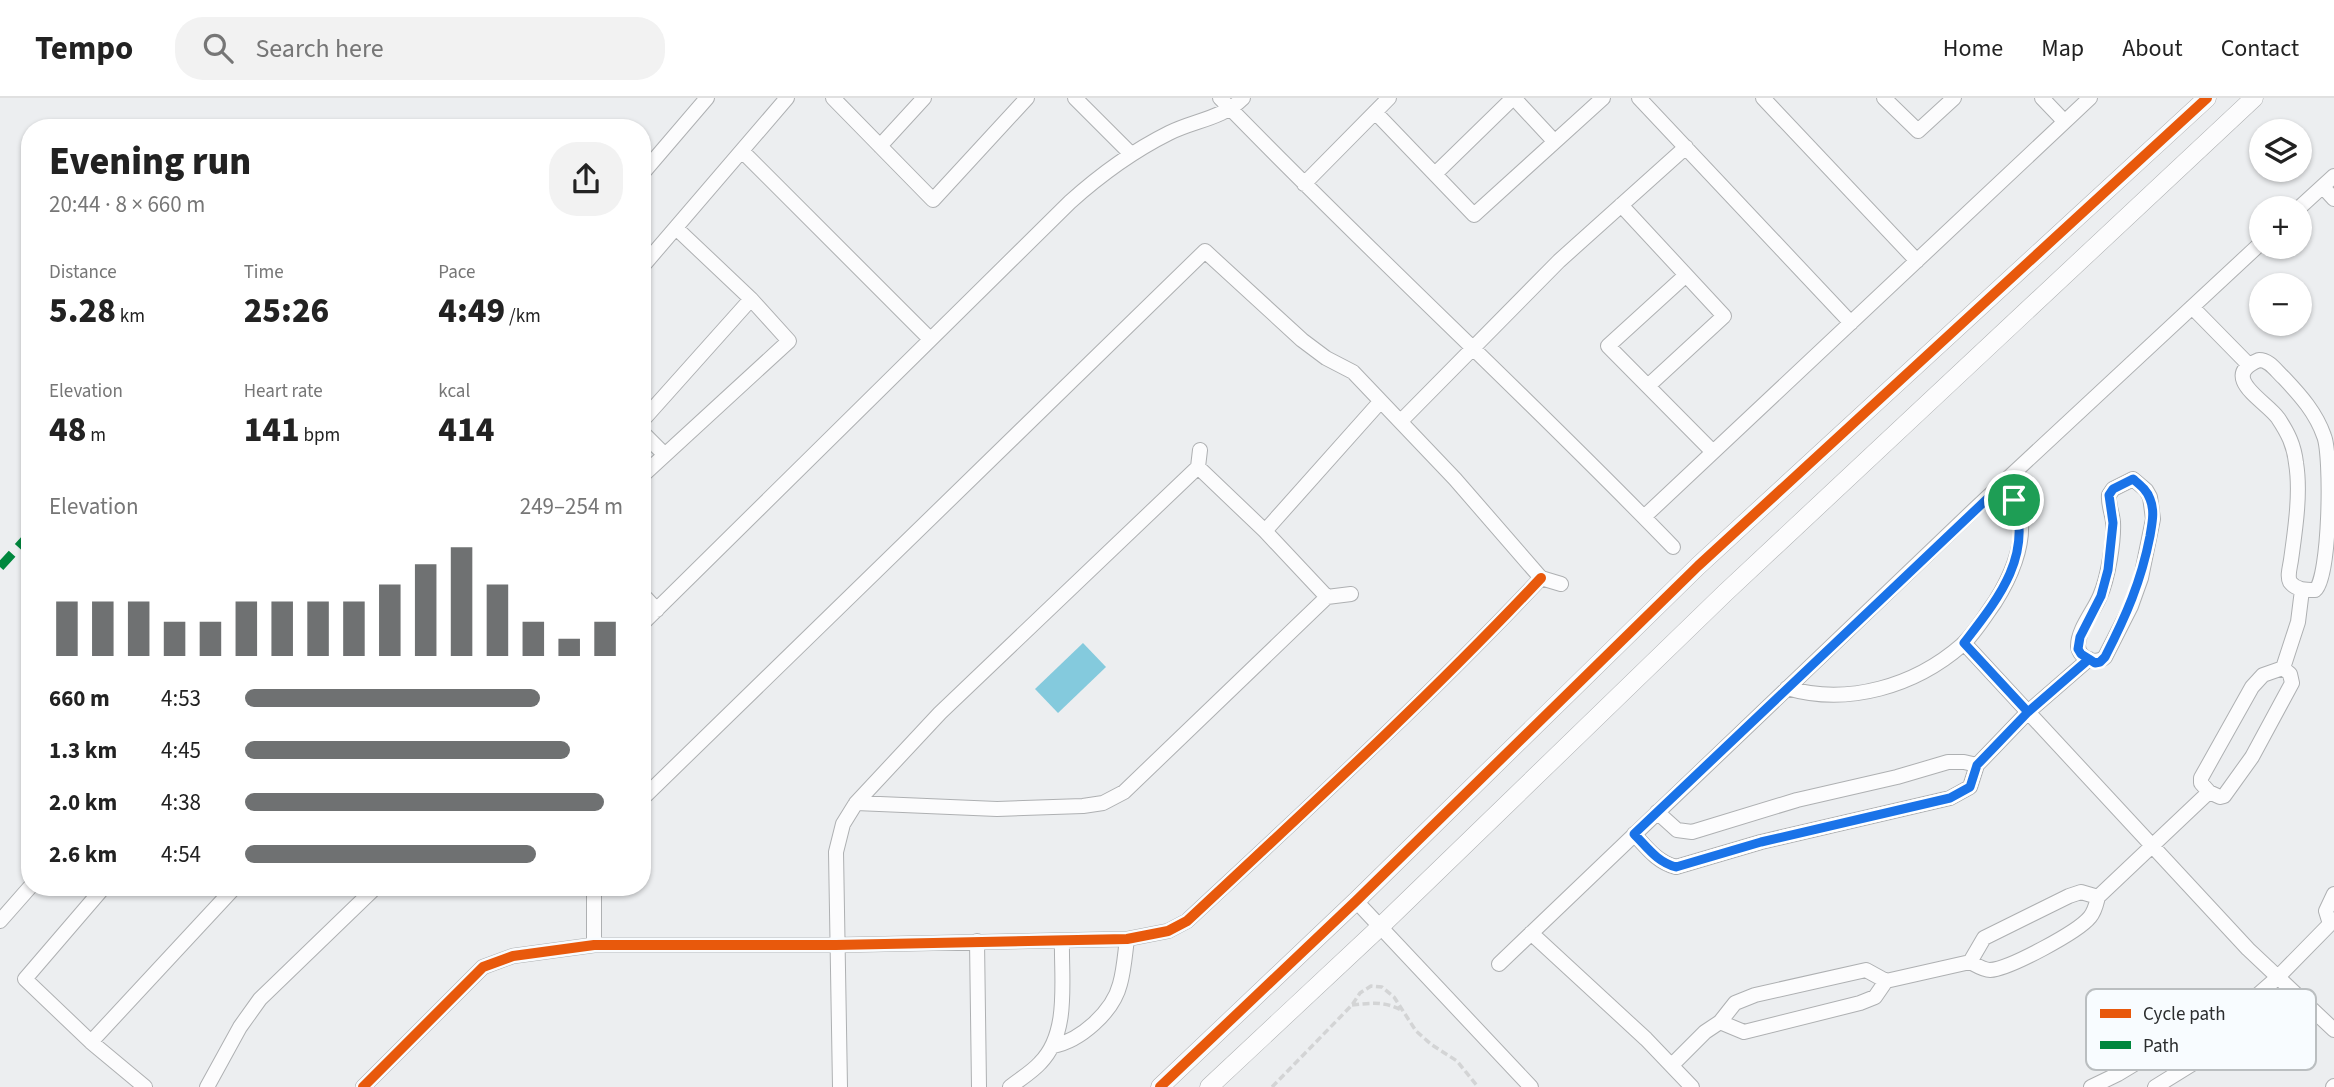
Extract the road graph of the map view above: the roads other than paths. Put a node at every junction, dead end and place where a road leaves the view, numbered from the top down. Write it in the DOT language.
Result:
graph roads {
  1 [pos="707,98"];
  2 [pos="788,98"];
  3 [pos="833,98"];
  4 [pos="925,98"];
  5 [pos="1027,98"];
  6 [pos="1075,98"];
  7 [pos="1220,98"];
  8 [pos="1243,98"];
  9 [pos="1389,98"];
  10 [pos="1513,98"];
  11 [pos="1603,98"];
  12 [pos="1639,98"];
  13 [pos="1763,98"];
  14 [pos="1884,98"];
  15 [pos="1954,98"];
  16 [pos="2042,98"];
  17 [pos="2090,98"];
  18 [pos="2207,98"];
  19 [pos="2254,98"];
  20 [pos="1232,109"];
  21 [pos="1375,113"];
  22 [pos="2064,121"];
  23 [pos="1554,141"];
  24 [pos="880,146"];
  25 [pos="1686,147"];
  26 [pos="742,151"];
  27 [pos="1131,155"];
  28 [pos="651,163"];
  29 [pos="1435,174"];
  30 [pos="2334,176"];
  31 [pos="1304,184"];
  32 [pos="2323,187"];
  33 [pos="2312,197"];
  34 [pos="2334,199"];
  35 [pos="1621,205"];
  36 [pos="676,228"];
  37 [pos="2249,254"];
  38 [pos="651,257"];
  39 [pos="1917,261"];
  40 [pos="1686,275"];
  41 [pos="751,299"];
  42 [pos="2192,307"];
  43 [pos="1852,323"];
  44 [pos="930,339"];
  45 [pos="1474,347"];
  46 [pos="2248,364"];
  47 [pos="1648,386"];
  48 [pos="1380,402"];
  49 [pos="651,411"];
  50 [pos="1401,421"];
  51 [pos="651,441"];
  52 [pos="1200,450"];
  53 [pos="1713,452"];
  54 [pos="664,454"];
  55 [pos="651,467"];
  56 [pos="1198,467"];
  57 [pos="2006,481"];
  58 [pos="1644,517"];
  59 [pos="1265,531"];
  60 [pos="1673,547"];
  61 [pos="1541,578"];
  62 [pos="1561,584"];
  63 [pos="2302,590"];
  64 [pos="1351,594"];
  65 [pos="1327,597"];
  66 [pos="651,604"];
  67 [pos="657,610"];
  68 [pos="651,616"];
  69 [pos="1964,643"];
  70 [pos="2089,659"];
  71 [pos="2283,668"];
  72 [pos="1787,688"];
  73 [pos="2028,712"];
  74 [pos="1977,765"];
  75 [pos="651,790"];
  76 [pos="2209,792"];
  77 [pos="856,803"];
  78 [pos="1657,813"];
  79 [pos="1634,834"];
  80 [pos="2152,845"];
  81 [pos="2334,894"];
  82 [pos="22,896"];
  83 [pos="96,896"];
  84 [pos="227,896"];
  85 [pos="367,896"];
  86 [pos="594,896"];
  87 [pos="2098,897"];
  88 [pos="1356,901"];
  89 [pos="0,921"];
  90 [pos="2332,925"];
  91 [pos="1380,927"];
  92 [pos="1531,933"];
  93 [pos="1127,939"];
  94 [pos="977,941"];
  95 [pos="1062,941"];
  96 [pos="594,945"];
  97 [pos="836,945"];
  98 [pos="1970,962"];
  99 [pos="1499,964"];
  100 [pos="2277,978"];
  101 [pos="1886,981"];
  102 [pos="2264,989"];
  103 [pos="2289,989"];
  104 [pos="2316,1014"];
  105 [pos="1720,1021"];
  106 [pos="2334,1031"];
  107 [pos="91,1042"];
  108 [pos="1053,1046"];
  109 [pos="1672,1065"];
  110 [pos="2125,1070"];
  111 [pos="2182,1070"];
  112 [pos="145,1087"];
  113 [pos="207,1087"];
  114 [pos="363,1087"];
  115 [pos="840,1087"];
  116 [pos="979,1087"];
  117 [pos="1010,1087"];
  118 [pos="1160,1087"];
  119 [pos="1209,1087"];
  120 [pos="1531,1087"];
  121 [pos="1692,1087"];
  122 [pos="2091,1087"];
  123 [pos="2155,1087"];
  1 -- 28 [label="street"];
  2 -- 26 [label="street"];
  3 -- 24 [label="street"];
  4 -- 24 [label="street"];
  5 -- 24 [label="street"];
  6 -- 27 [label="street"];
  7 -- 20 [label="street"];
  8 -- 20 [label="street"];
  9 -- 21 [label="street"];
  10 -- 23 [label="street"];
  10 -- 29 [label="street"];
  11 -- 23 [label="street"];
  12 -- 25 [label="street"];
  13 -- 39 [label="street"];
  14 -- 15 [label="street"];
  16 -- 22 [label="street"];
  17 -- 22 [label="street"];
  18 -- 88 [label="street"];
  19 -- 91 [label="street"];
  20 -- 27 [label="street"];
  20 -- 31 [label="street"];
  21 -- 29 [label="street"];
  21 -- 31 [label="street"];
  22 -- 39 [label="street"];
  23 -- 29 [label="street"];
  25 -- 35 [label="street"];
  25 -- 43 [label="street"];
  26 -- 36 [label="street"];
  26 -- 44 [label="street"];
  27 -- 44 [label="street"];
  30 -- 32 [label="street"];
  31 -- 45 [label="street"];
  32 -- 33 [label="street"];
  32 -- 34 [label="street"];
  35 -- 40 [label="street"];
  35 -- 45 [label="street"];
  36 -- 38 [label="street"];
  36 -- 41 [label="street"];
  37 -- 42 [label="street"];
  39 -- 43 [label="street"];
  40 -- 47 [label="street"];
  40 -- 47 [label="street"];
  41 -- 49 [label="street"];
  41 -- 54 [label="street"];
  42 -- 46 [label="street"];
  42 -- 57 [label="street"];
  43 -- 53 [label="street"];
  44 -- 67 [label="street"];
  45 -- 50 [label="street"];
  45 -- 58 [label="street"];
  46 -- 63 [label="street"];
  46 -- 63 [label="street"];
  47 -- 53 [label="street"];
  48 -- 50 [label="street"];
  48 -- 59 [label="street"];
  48 -- 75 [label="street"];
  50 -- 61 [label="street"];
  51 -- 54 [label="street"];
  52 -- 56 [label="street"];
  53 -- 58 [label="street"];
  54 -- 55 [label="street"];
  56 -- 59 [label="street"];
  56 -- 77 [label="street"];
  57 -- 69 [label="street"];
  57 -- 72 [label="street"];
  58 -- 60 [label="street"];
  59 -- 65 [label="street"];
  61 -- 62 [label="street"];
  61 -- 93 [label="street"];
  63 -- 71 [label="street"];
  64 -- 65 [label="street"];
  65 -- 77 [label="street"];
  66 -- 67 [label="street"];
  67 -- 68 [label="street"];
  69 -- 72 [label="street"];
  69 -- 73 [label="street"];
  70 -- 70 [label="street"];
  70 -- 73 [label="street"];
  71 -- 76 [label="street"];
  71 -- 76 [label="street"];
  72 -- 78 [label="street"];
  73 -- 74 [label="street"];
  73 -- 80 [label="street"];
  74 -- 78 [label="street"];
  74 -- 79 [label="street"];
  76 -- 80 [label="street"];
  77 -- 97 [label="street"];
  78 -- 79 [label="street"];
  79 -- 92 [label="street"];
  80 -- 87 [label="street"];
  80 -- 100 [label="street"];
  81 -- 90 [label="street"];
  82 -- 89 [label="street"];
  83 -- 107 [label="street"];
  84 -- 107 [label="street"];
  85 -- 113 [label="street"];
  86 -- 96 [label="street"];
  87 -- 98 [label="street"];
  87 -- 98 [label="street"];
  88 -- 91 [label="street"];
  88 -- 118 [label="street"];
  90 -- 100 [label="street"];
  91 -- 119 [label="street"];
  91 -- 120 [label="street"];
  92 -- 99 [label="street"];
  92 -- 109 [label="street"];
  93 -- 95 [label="street"];
  93 -- 108 [label="street"];
  94 -- 95 [label="street"];
  94 -- 97 [label="street"];
  94 -- 116 [label="street"];
  95 -- 108 [label="street"];
  96 -- 97 [label="street"];
  96 -- 114 [label="street"];
  97 -- 115 [label="street"];
  98 -- 101 [label="street"];
  100 -- 102 [label="street"];
  100 -- 103 [label="street"];
  101 -- 105 [label="street"];
  101 -- 105 [label="street"];
  104 -- 106 [label="street"];
  105 -- 109 [label="street"];
  107 -- 112 [label="street"];
  108 -- 117 [label="street"];
  109 -- 121 [label="street"];
  110 -- 122 [label="street"];
  111 -- 123 [label="street"];
}
